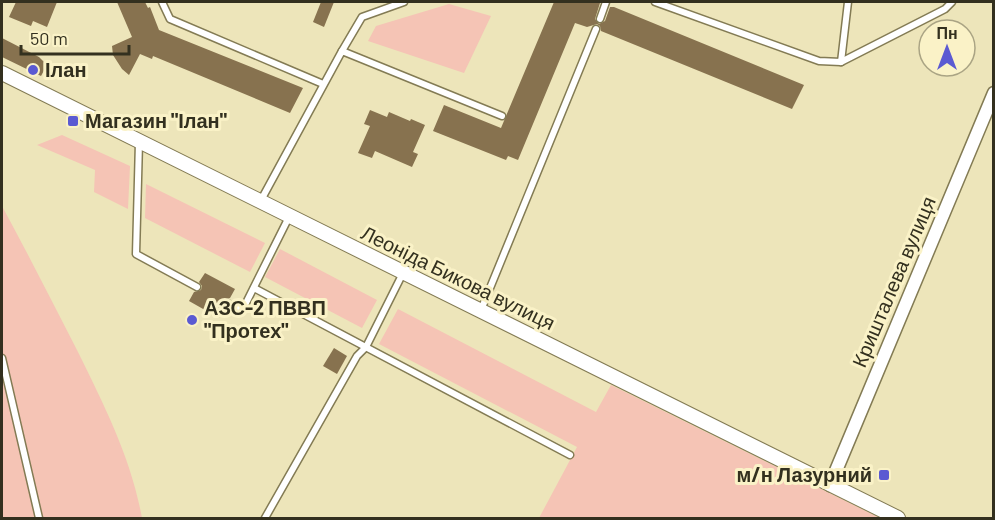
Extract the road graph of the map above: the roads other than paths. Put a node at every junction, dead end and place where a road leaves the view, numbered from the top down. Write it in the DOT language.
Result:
graph roads {
  1 [pos="162,2"];
  2 [pos="404,2"];
  3 [pos="606,2"];
  4 [pos="655,2"];
  5 [pos="848,2"];
  6 [pos="952,2"];
  7 [pos="600,19"];
  8 [pos="596,29"];
  9 [pos="342,51"];
  10 [pos="841,62"];
  11 [pos="2,73"];
  12 [pos="323,84"];
  13 [pos="993,93"];
  14 [pos="502,116"];
  15 [pos="139,141"];
  16 [pos="260,202"];
  17 [pos="289,216"];
  18 [pos="404,273"];
  19 [pos="197,286"];
  20 [pos="254,288"];
  21 [pos="227,303"];
  22 [pos="481,311"];
  23 [pos="366,347"];
  24 [pos="2,358"];
  25 [pos="570,455"];
  26 [pos="830,485"];
  27 [pos="39,519"];
  28 [pos="265,519"];
  29 [pos="898,519"];
  1 -- 12 [label="lane"];
  2 -- 9 [label="lane"];
  3 -- 7 [label="lane"];
  4 -- 10 [label="lane"];
  5 -- 10 [label="lane"];
  6 -- 10 [label="lane"];
  8 -- 22 [label="lane"];
  9 -- 12 [label="lane"];
  9 -- 14 [label="lane"];
  11 -- 15 [label="street, Леоніда Бикова вулиця"];
  12 -- 16 [label="lane"];
  13 -- 26 [label="street, Кришталева вулиця"];
  15 -- 16 [label="street, Леоніда Бикова вулиця"];
  15 -- 19 [label="lane"];
  16 -- 17 [label="street, Леоніда Бикова вулиця"];
  17 -- 18 [label="street, Леоніда Бикова вулиця"];
  17 -- 20 [label="lane"];
  18 -- 22 [label="street, Леоніда Бикова вулиця"];
  18 -- 23 [label="lane"];
  20 -- 21 [label="lane"];
  20 -- 23 [label="lane"];
  22 -- 26 [label="street, Леоніда Бикова вулиця"];
  23 -- 25 [label="lane"];
  23 -- 28 [label="lane"];
  24 -- 27 [label="lane"];
  26 -- 29 [label="street, Леоніда Бикова вулиця"];
}
